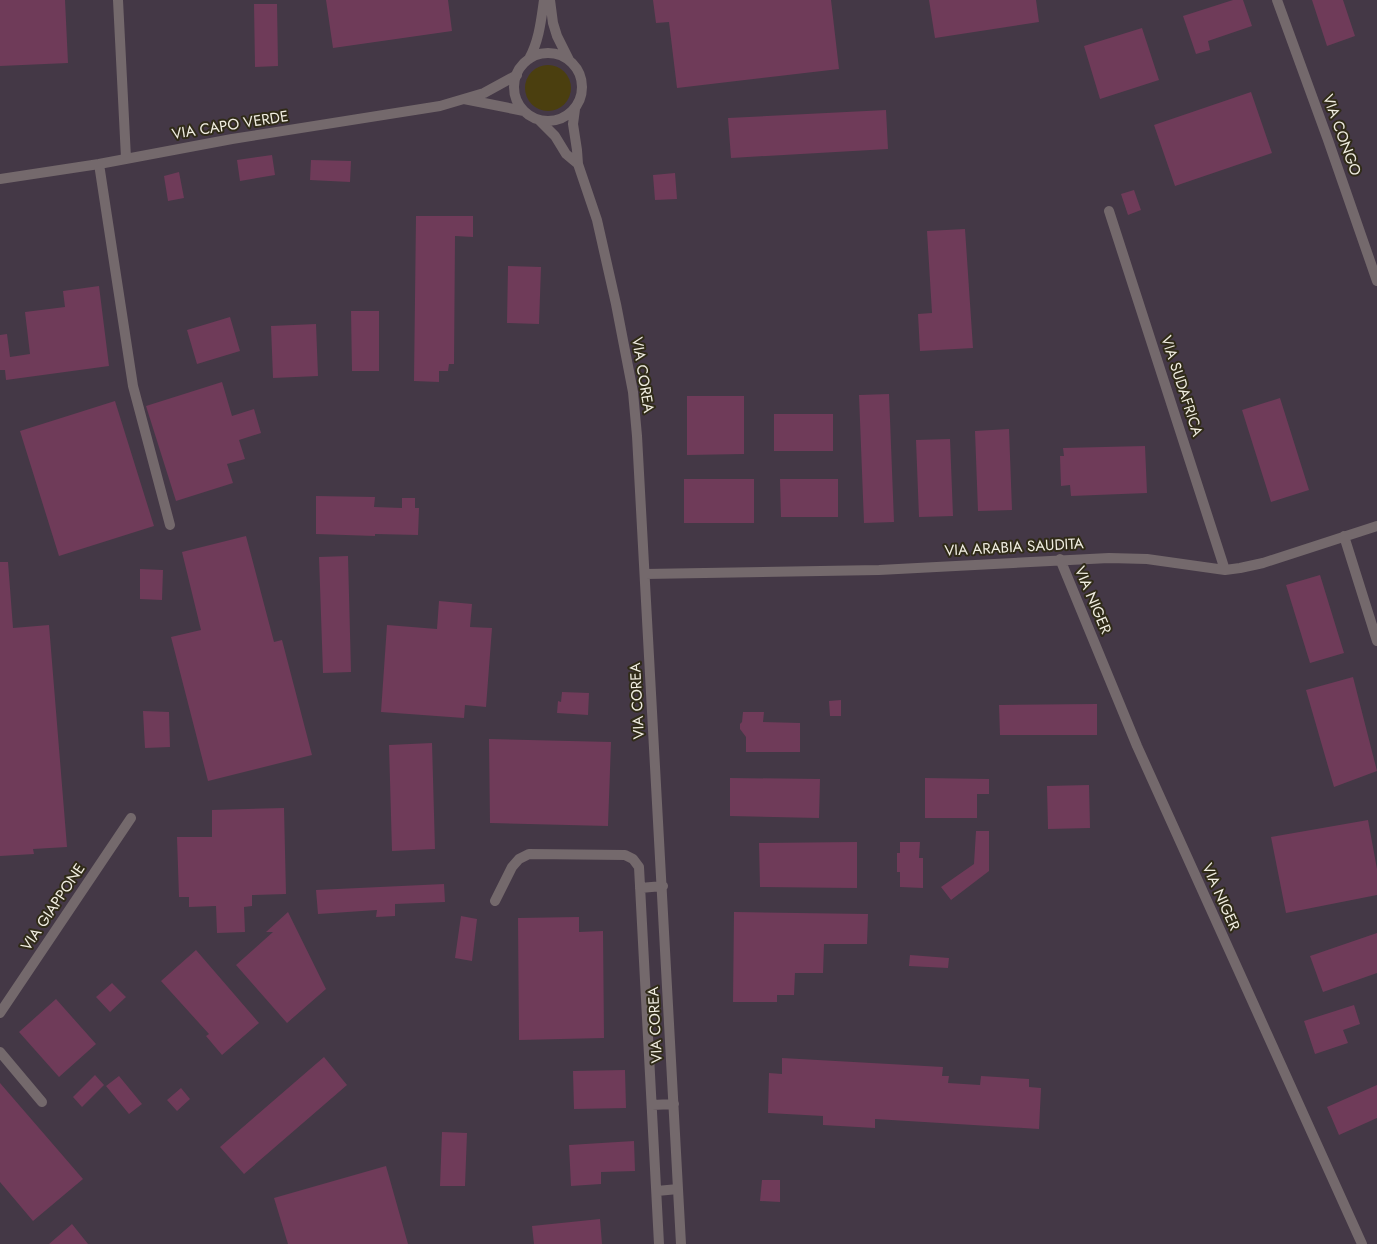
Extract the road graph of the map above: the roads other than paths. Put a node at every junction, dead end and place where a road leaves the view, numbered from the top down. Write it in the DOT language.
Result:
graph roads {
  1 [pos="118,0"];
  2 [pos="544,0"];
  3 [pos="550,0"];
  4 [pos="1277,0"];
  5 [pos="529,59"];
  6 [pos="568,60"];
  7 [pos="517,75"];
  8 [pos="464,99"];
  9 [pos="575,109"];
  10 [pos="524,111"];
  11 [pos="539,120"];
  12 [pos="126,158"];
  13 [pos="99,164"];
  14 [pos="578,164"];
  15 [pos="0,179"];
  16 [pos="1109,211"];
  17 [pos="1377,281"];
  18 [pos="170,525"];
  19 [pos="1377,526"];
  20 [pos="1344,536"];
  21 [pos="1060,559"];
  22 [pos="1226,570"];
  23 [pos="645,574"];
  24 [pos="1377,641"];
  25 [pos="131,818"];
  26 [pos="662,886"];
  27 [pos="640,888"];
  28 [pos="495,901"];
  29 [pos="0,1013"];
  30 [pos="0,1052"];
  31 [pos="42,1102"];
  32 [pos="674,1104"];
  33 [pos="652,1105"];
  34 [pos="678,1189"];
  35 [pos="657,1191"];
  36 [pos="659,1244"];
  37 [pos="681,1244"];
  38 [pos="1362,1244"];
  1 -- 12 [label="street"];
  2 -- 5 [label="street"];
  3 -- 6 [label="street"];
  4 -- 17 [label="street, VIA CONGO"];
  5 -- 6 [label="street"];
  5 -- 7 [label="street"];
  6 -- 9 [label="street"];
  7 -- 8 [label="street, VIA CAPO VERDE"];
  7 -- 10 [label="street"];
  8 -- 10 [label="street"];
  8 -- 12 [label="street, VIA CAPO VERDE"];
  9 -- 11 [label="street"];
  9 -- 14 [label="street"];
  10 -- 11 [label="street"];
  11 -- 14 [label="street"];
  12 -- 13 [label="street, VIA CAPO VERDE"];
  13 -- 15 [label="street, VIA CAPO VERDE"];
  13 -- 18 [label="street"];
  14 -- 23 [label="street, VIA COREA"];
  16 -- 22 [label="street, VIA SUDAFRICA"];
  19 -- 20 [label="street, VIA ARABIA SAUDITA"];
  20 -- 22 [label="street, VIA ARABIA SAUDITA"];
  20 -- 24 [label="street"];
  21 -- 22 [label="street, VIA ARABIA SAUDITA"];
  21 -- 23 [label="street, VIA ARABIA SAUDITA"];
  21 -- 38 [label="street, VIA NIGER"];
  23 -- 26 [label="street, VIA COREA"];
  25 -- 29 [label="street, VIA GIAPPONE"];
  26 -- 27 [label="street"];
  26 -- 32 [label="street, VIA COREA"];
  27 -- 28 [label="street"];
  27 -- 33 [label="street"];
  30 -- 31 [label="street"];
  32 -- 33 [label="street"];
  32 -- 34 [label="street, VIA COREA"];
  33 -- 35 [label="street"];
  34 -- 35 [label="street"];
  34 -- 37 [label="street, VIA COREA"];
  35 -- 36 [label="street"];
}
